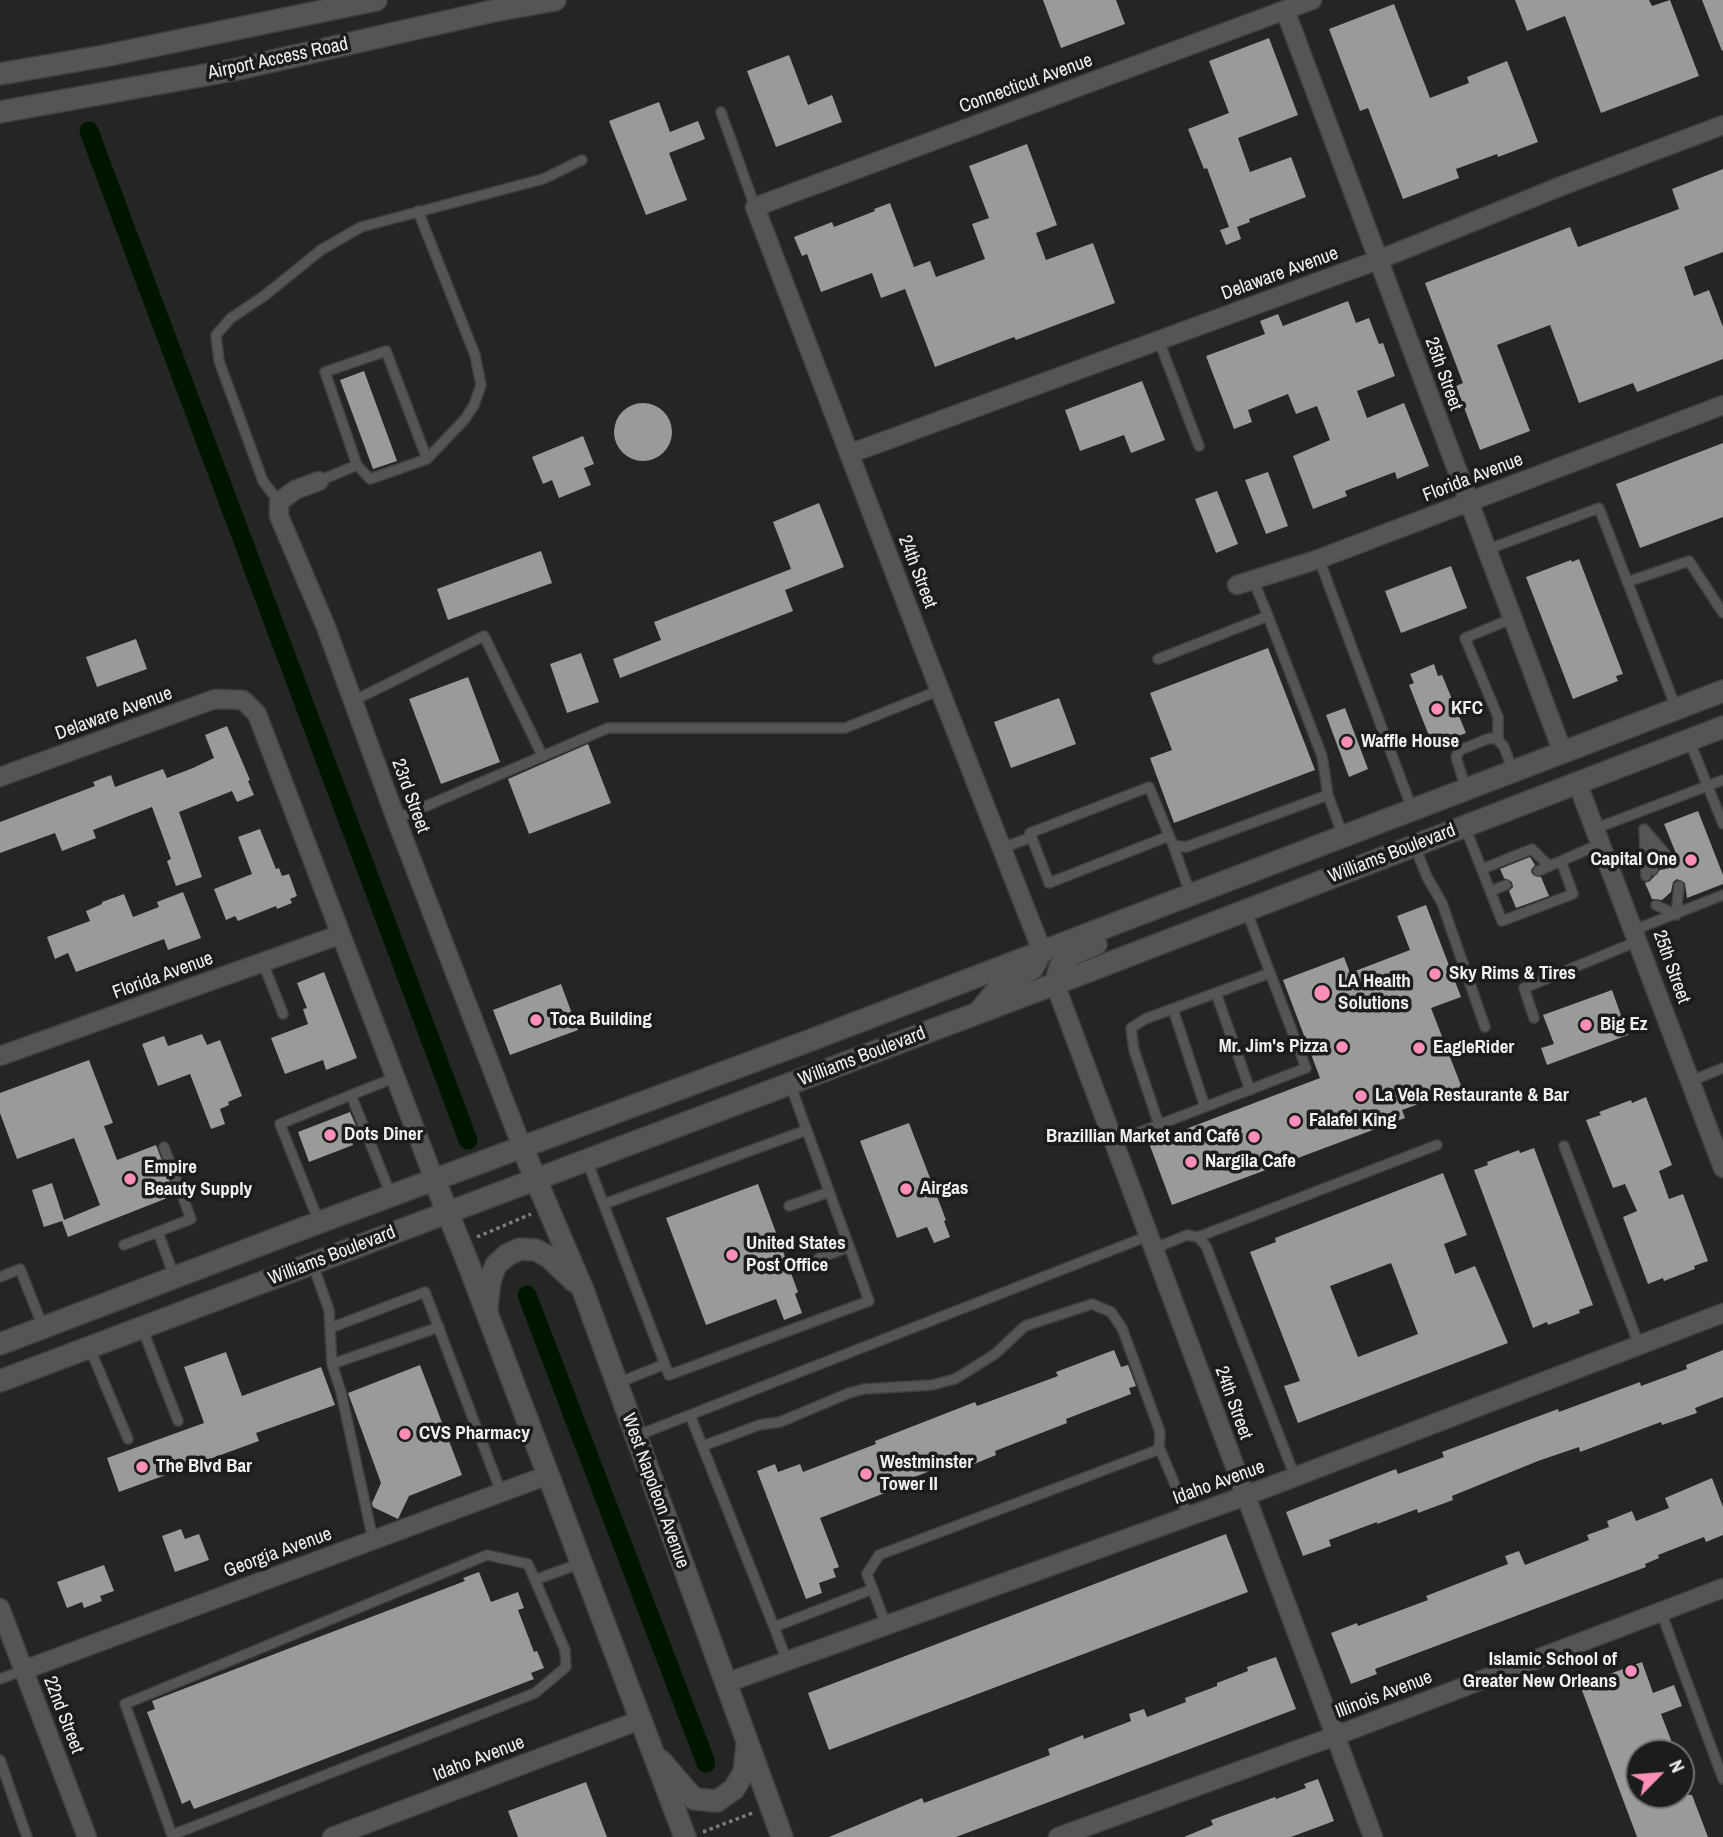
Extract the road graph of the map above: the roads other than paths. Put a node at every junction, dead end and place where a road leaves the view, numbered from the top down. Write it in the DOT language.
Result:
graph roads {
  1 [pos="376,0"];
  2 [pos="555,0"];
  3 [pos="1312,0"];
  4 [pos="1285,10"];
  5 [pos="0,74"];
  6 [pos="0,112"];
  7 [pos="721,112"];
  8 [pos="1723,125"];
  9 [pos="582,160"];
  10 [pos="755,207"];
  11 [pos="418,211"];
  12 [pos="1378,260"];
  13 [pos="1159,341"];
  14 [pos="1723,405"];
  15 [pos="1199,446"];
  16 [pos="849,454"];
  17 [pos="427,459"];
  18 [pos="357,465"];
  19 [pos="319,481"];
  20 [pos="279,502"];
  21 [pos="1468,502"];
  22 [pos="1486,550"];
  23 [pos="1319,559"];
  24 [pos="1245,582"];
  25 [pos="1627,582"];
  26 [pos="1723,613"];
  27 [pos="1268,617"];
  28 [pos="1511,619"];
  29 [pos="1158,659"];
  30 [pos="940,690"];
  31 [pos="1723,691"];
  32 [pos="353,701"];
  33 [pos="1677,709"];
  34 [pos="1723,727"];
  35 [pos="1498,740"];
  36 [pos="1689,740"];
  37 [pos="1563,753"];
  38 [pos="542,755"];
  39 [pos="1513,771"];
  40 [pos="0,777"];
  41 [pos="1723,780"];
  42 [pos="1577,782"];
  43 [pos="1708,786"];
  44 [pos="1466,789"];
  45 [pos="1328,795"];
  46 [pos="1412,809"];
  47 [pos="1636,813"];
  48 [pos="396,819"];
  49 [pos="1723,824"];
  50 [pos="1464,826"];
  51 [pos="1644,829"];
  52 [pos="1343,836"];
  53 [pos="1597,836"];
  54 [pos="1032,837"];
  55 [pos="1171,840"];
  56 [pos="1415,845"];
  57 [pos="1002,848"];
  58 [pos="1561,861"];
  59 [pos="1549,866"];
  60 [pos="1482,869"];
  61 [pos="1538,871"];
  62 [pos="1506,884"];
  63 [pos="1679,886"];
  64 [pos="1490,891"];
  65 [pos="1671,892"];
  66 [pos="1723,895"];
  67 [pos="1191,896"];
  68 [pos="1659,902"];
  69 [pos="1246,910"];
  70 [pos="1676,915"];
  71 [pos="1137,916"];
  72 [pos="339,935"];
  73 [pos="1636,935"];
  74 [pos="1042,951"];
  75 [pos="263,962"];
  76 [pos="1270,973"];
  77 [pos="1055,984"];
  78 [pos="1216,993"];
  79 [pos="1173,1009"];
  80 [pos="977,1013"];
  81 [pos="283,1014"];
  82 [pos="1534,1018"];
  83 [pos="1485,1027"];
  84 [pos="0,1056"];
  85 [pos="1723,1069"];
  86 [pos="394,1078"];
  87 [pos="1690,1081"];
  88 [pos="790,1084"];
  89 [pos="1250,1090"];
  90 [pos="351,1095"];
  91 [pos="1205,1107"];
  92 [pos="1158,1125"];
  93 [pos="807,1130"];
  94 [pos="1114,1142"];
  95 [pos="1437,1144"];
  96 [pos="1564,1146"];
  97 [pos="164,1147"];
  98 [pos="522,1147"];
  99 [pos="587,1161"];
  100 [pos="1723,1168"];
  101 [pos="434,1179"];
  102 [pos="537,1179"];
  103 [pos="829,1192"];
  104 [pos="391,1195"];
  105 [pos="604,1203"];
  106 [pos="789,1206"];
  107 [pos="447,1212"];
  108 [pos="319,1222"];
  109 [pos="158,1232"];
  110 [pos="1198,1237"];
  111 [pos="1151,1243"];
  112 [pos="124,1245"];
  113 [pos="849,1247"];
  114 [pos="819,1258"];
  115 [pos="312,1263"];
  116 [pos="0,1277"];
  117 [pos="175,1277"];
  118 [pos="583,1290"];
  119 [pos="1723,1313"];
  120 [pos="486,1315"];
  121 [pos="43,1327"];
  122 [pos="439,1327"];
  123 [pos="142,1328"];
  124 [pos="330,1328"];
  125 [pos="0,1344"];
  126 [pos="1639,1345"];
  127 [pos="89,1348"];
  128 [pos="332,1364"];
  129 [pos="665,1364"];
  130 [pos="0,1381"];
  131 [pos="616,1383"];
  132 [pos="690,1415"];
  133 [pos="178,1421"];
  134 [pos="635,1436"];
  135 [pos="128,1439"];
  136 [pos="703,1446"];
  137 [pos="1159,1449"];
  138 [pos="548,1475"];
  139 [pos="1295,1477"];
  140 [pos="501,1492"];
  141 [pos="1245,1496"];
  142 [pos="1188,1516"];
  143 [pos="373,1540"];
  144 [pos="581,1563"];
  145 [pos="535,1580"];
  146 [pos="1723,1588"];
  147 [pos="873,1589"];
  148 [pos="0,1609"];
  149 [pos="1661,1612"];
  150 [pos="886,1625"];
  151 [pos="774,1627"];
  152 [pos="787,1661"];
  153 [pos="24,1670"];
  154 [pos="0,1679"];
  155 [pos="726,1683"];
  156 [pos="640,1720"];
  157 [pos="1335,1736"];
  158 [pos="747,1742"];
  159 [pos="653,1752"];
  160 [pos="0,1760"];
  161 [pos="1723,1779"];
  162 [pos="173,1836"];
  163 [pos="692,1836"];
  164 [pos="27,1837"];
  165 [pos="87,1837"];
  166 [pos="332,1837"];
  167 [pos="782,1837"];
  168 [pos="1058,1837"];
  169 [pos="1373,1837"];
  1 -- 5 [label="main road, Airport Access Road"];
  2 -- 6 [label="main road, Airport Access Road"];
  3 -- 4 [label="street, Connecticut Avenue"];
  4 -- 10 [label="street, Connecticut Avenue"];
  4 -- 12 [label="street, 25th Street"];
  7 -- 10 [label="lane"];
  8 -- 12 [label="street, Delaware Avenue"];
  9 -- 11 [label="lane"];
  10 -- 16 [label="street, 24th Street"];
  11 -- 17 [label="lane"];
  11 -- 20 [label="lane"];
  12 -- 13 [label="street, Delaware Avenue"];
  12 -- 21 [label="street, 25th Street"];
  13 -- 15 [label="lane"];
  13 -- 16 [label="street, Delaware Avenue"];
  14 -- 21 [label="street, Florida Avenue"];
  16 -- 30 [label="street, 24th Street"];
  17 -- 18 [label="lane"];
  17 -- 18 [label="lane"];
  18 -- 19 [label="lane"];
  19 -- 20 [label="street"];
  20 -- 32 [label="street, 23rd Street"];
  21 -- 22 [label="street, 25th Street"];
  21 -- 23 [label="street, Florida Avenue"];
  22 -- 25 [label="lane"];
  22 -- 28 [label="street, 25th Street"];
  23 -- 24 [label="street, Florida Avenue"];
  23 -- 46 [label="lane"];
  24 -- 27 [label="lane"];
  25 -- 26 [label="lane"];
  25 -- 33 [label="lane"];
  27 -- 29 [label="lane"];
  27 -- 45 [label="lane"];
  28 -- 35 [label="lane"];
  28 -- 37 [label="street, 25th Street"];
  30 -- 38 [label="lane"];
  30 -- 57 [label="street, 24th Street"];
  31 -- 33 [label="main road, Williams Boulevard"];
  32 -- 38 [label="lane"];
  32 -- 48 [label="street, 23rd Street"];
  33 -- 37 [label="main road, Williams Boulevard"];
  33 -- 42 [label="main road"];
  34 -- 36 [label="main road, Williams Boulevard"];
  35 -- 39 [label="lane"];
  35 -- 44 [label="lane"];
  36 -- 42 [label="main road, Williams Boulevard"];
  36 -- 43 [label="lane"];
  37 -- 39 [label="main road, Williams Boulevard"];
  38 -- 48 [label="lane"];
  39 -- 44 [label="main road, Williams Boulevard"];
  40 -- 72 [label="street, Delaware Avenue"];
  41 -- 43 [label="lane"];
  42 -- 50 [label="main road, Williams Boulevard"];
  42 -- 53 [label="street, 25th Street"];
  43 -- 47 [label="lane"];
  43 -- 49 [label="lane"];
  44 -- 46 [label="main road, Williams Boulevard"];
  45 -- 52 [label="lane"];
  45 -- 55 [label="lane"];
  46 -- 52 [label="main road, Williams Boulevard"];
  47 -- 51 [label="lane"];
  47 -- 53 [label="lane"];
  48 -- 98 [label="street, 23rd Street"];
  50 -- 56 [label="main road, Williams Boulevard"];
  50 -- 60 [label="lane"];
  51 -- 51 [label="lane"];
  52 -- 67 [label="main road, Williams Boulevard"];
  53 -- 58 [label="lane"];
  53 -- 73 [label="street, 25th Street"];
  54 -- 55 [label="lane"];
  54 -- 55 [label="lane"];
  54 -- 57 [label="lane"];
  55 -- 67 [label="lane"];
  56 -- 69 [label="main road, Williams Boulevard"];
  56 -- 83 [label="lane"];
  57 -- 74 [label="street, 24th Street"];
  58 -- 59 [label="lane"];
  58 -- 64 [label="lane"];
  59 -- 60 [label="lane"];
  59 -- 61 [label="lane"];
  60 -- 64 [label="lane"];
  62 -- 64 [label="lane"];
  63 -- 70 [label="lane"];
  65 -- 70 [label="lane"];
  66 -- 70 [label="lane"];
  67 -- 71 [label="main road, Williams Boulevard"];
  68 -- 70 [label="lane"];
  69 -- 76 [label="lane"];
  69 -- 77 [label="main road, Williams Boulevard"];
  70 -- 73 [label="lane"];
  71 -- 74 [label="main road, Williams Boulevard"];
  71 -- 77 [label="main road"];
  72 -- 75 [label="street, Florida Avenue"];
  72 -- 86 [label="street"];
  73 -- 82 [label="lane"];
  73 -- 87 [label="street, 25th Street"];
  74 -- 80 [label="main road"];
  74 -- 98 [label="main road, Williams Boulevard"];
  75 -- 81 [label="lane"];
  75 -- 84 [label="street, Florida Avenue"];
  76 -- 78 [label="lane"];
  76 -- 89 [label="lane"];
  77 -- 80 [label="main road, Williams Boulevard"];
  77 -- 94 [label="street, 24th Street"];
  78 -- 79 [label="lane"];
  78 -- 89 [label="lane"];
  79 -- 91 [label="lane"];
  79 -- 92 [label="lane"];
  80 -- 88 [label="main road, Williams Boulevard"];
  85 -- 87 [label="lane"];
  86 -- 90 [label="lane"];
  86 -- 101 [label="street"];
  87 -- 100 [label="street, 25th Street"];
  88 -- 93 [label="lane"];
  88 -- 99 [label="main road, Williams Boulevard"];
  89 -- 91 [label="lane"];
  90 -- 104 [label="lane"];
  90 -- 108 [label="lane"];
  91 -- 92 [label="lane"];
  92 -- 94 [label="lane"];
  93 -- 103 [label="lane"];
  93 -- 105 [label="lane"];
  94 -- 111 [label="street, 24th Street"];
  95 -- 110 [label="lane"];
  96 -- 126 [label="lane"];
  97 -- 109 [label="lane"];
  98 -- 101 [label="main road, Williams Boulevard"];
  98 -- 102 [label="main road, West Napoleon Avenue"];
  99 -- 102 [label="main road, Williams Boulevard"];
  99 -- 105 [label="lane"];
  101 -- 104 [label="main road, Williams Boulevard"];
  101 -- 107 [label="main road"];
  102 -- 107 [label="main road, Williams Boulevard"];
  102 -- 118 [label="main road, West Napoleon Avenue"];
  103 -- 106 [label="lane"];
  103 -- 113 [label="lane"];
  104 -- 108 [label="main road, Williams Boulevard"];
  105 -- 129 [label="lane"];
  107 -- 115 [label="main road, Williams Boulevard"];
  107 -- 120 [label="main road"];
  108 -- 117 [label="main road, Williams Boulevard"];
  109 -- 112 [label="lane"];
  109 -- 117 [label="lane"];
  110 -- 111 [label="lane"];
  110 -- 139 [label="lane"];
  111 -- 132 [label="lane"];
  111 -- 141 [label="street, 24th Street"];
  113 -- 114 [label="lane"];
  113 -- 129 [label="lane"];
  115 -- 123 [label="main road, Williams Boulevard"];
  115 -- 124 [label="lane"];
  116 -- 121 [label="lane"];
  117 -- 121 [label="main road, Williams Boulevard"];
  118 -- 120 [label="main road"];
  118 -- 131 [label="main road, West Napoleon Avenue"];
  119 -- 126 [label="street, Idaho Avenue"];
  120 -- 138 [label="main road"];
  121 -- 125 [label="main road, Williams Boulevard"];
  122 -- 124 [label="lane"];
  122 -- 128 [label="lane"];
  122 -- 140 [label="lane"];
  123 -- 127 [label="main road, Williams Boulevard"];
  123 -- 133 [label="lane"];
  124 -- 128 [label="lane"];
  126 -- 139 [label="street, Idaho Avenue"];
  127 -- 130 [label="main road, Williams Boulevard"];
  127 -- 135 [label="lane"];
  128 -- 143 [label="lane"];
  129 -- 131 [label="lane"];
  131 -- 134 [label="main road, West Napoleon Avenue"];
  132 -- 134 [label="lane"];
  132 -- 136 [label="lane"];
  134 -- 155 [label="main road, West Napoleon Avenue"];
  136 -- 137 [label="lane"];
  136 -- 151 [label="lane"];
  137 -- 142 [label="lane"];
  137 -- 147 [label="lane"];
  138 -- 140 [label="street, Georgia Avenue"];
  138 -- 144 [label="main road"];
  139 -- 141 [label="street, Idaho Avenue"];
  140 -- 143 [label="street, Georgia Avenue"];
  141 -- 142 [label="street, Idaho Avenue"];
  141 -- 157 [label="street, 24th Street"];
  142 -- 150 [label="street, Idaho Avenue"];
  143 -- 153 [label="street, Georgia Avenue"];
  144 -- 145 [label="lane"];
  144 -- 156 [label="main road"];
  145 -- 162 [label="lane"];
  145 -- 162 [label="lane"];
  146 -- 149 [label="street, Illinois Avenue"];
  147 -- 150 [label="lane"];
  147 -- 151 [label="lane"];
  148 -- 153 [label="street, 22nd Street"];
  149 -- 157 [label="street, Illinois Avenue"];
  149 -- 161 [label="lane"];
  150 -- 152 [label="street, Idaho Avenue"];
  151 -- 152 [label="lane"];
  152 -- 155 [label="street, Idaho Avenue"];
  153 -- 154 [label="lane"];
  153 -- 165 [label="street, 22nd Street"];
  155 -- 158 [label="main road, West Napoleon Avenue"];
  156 -- 159 [label="main road"];
  156 -- 166 [label="street, Idaho Avenue"];
  157 -- 168 [label="street, Illinois Avenue"];
  157 -- 169 [label="street, 24th Street"];
  158 -- 159 [label="main road"];
  158 -- 167 [label="main road, West Napoleon Avenue"];
  159 -- 163 [label="main road"];
  160 -- 164 [label="lane"];
}
